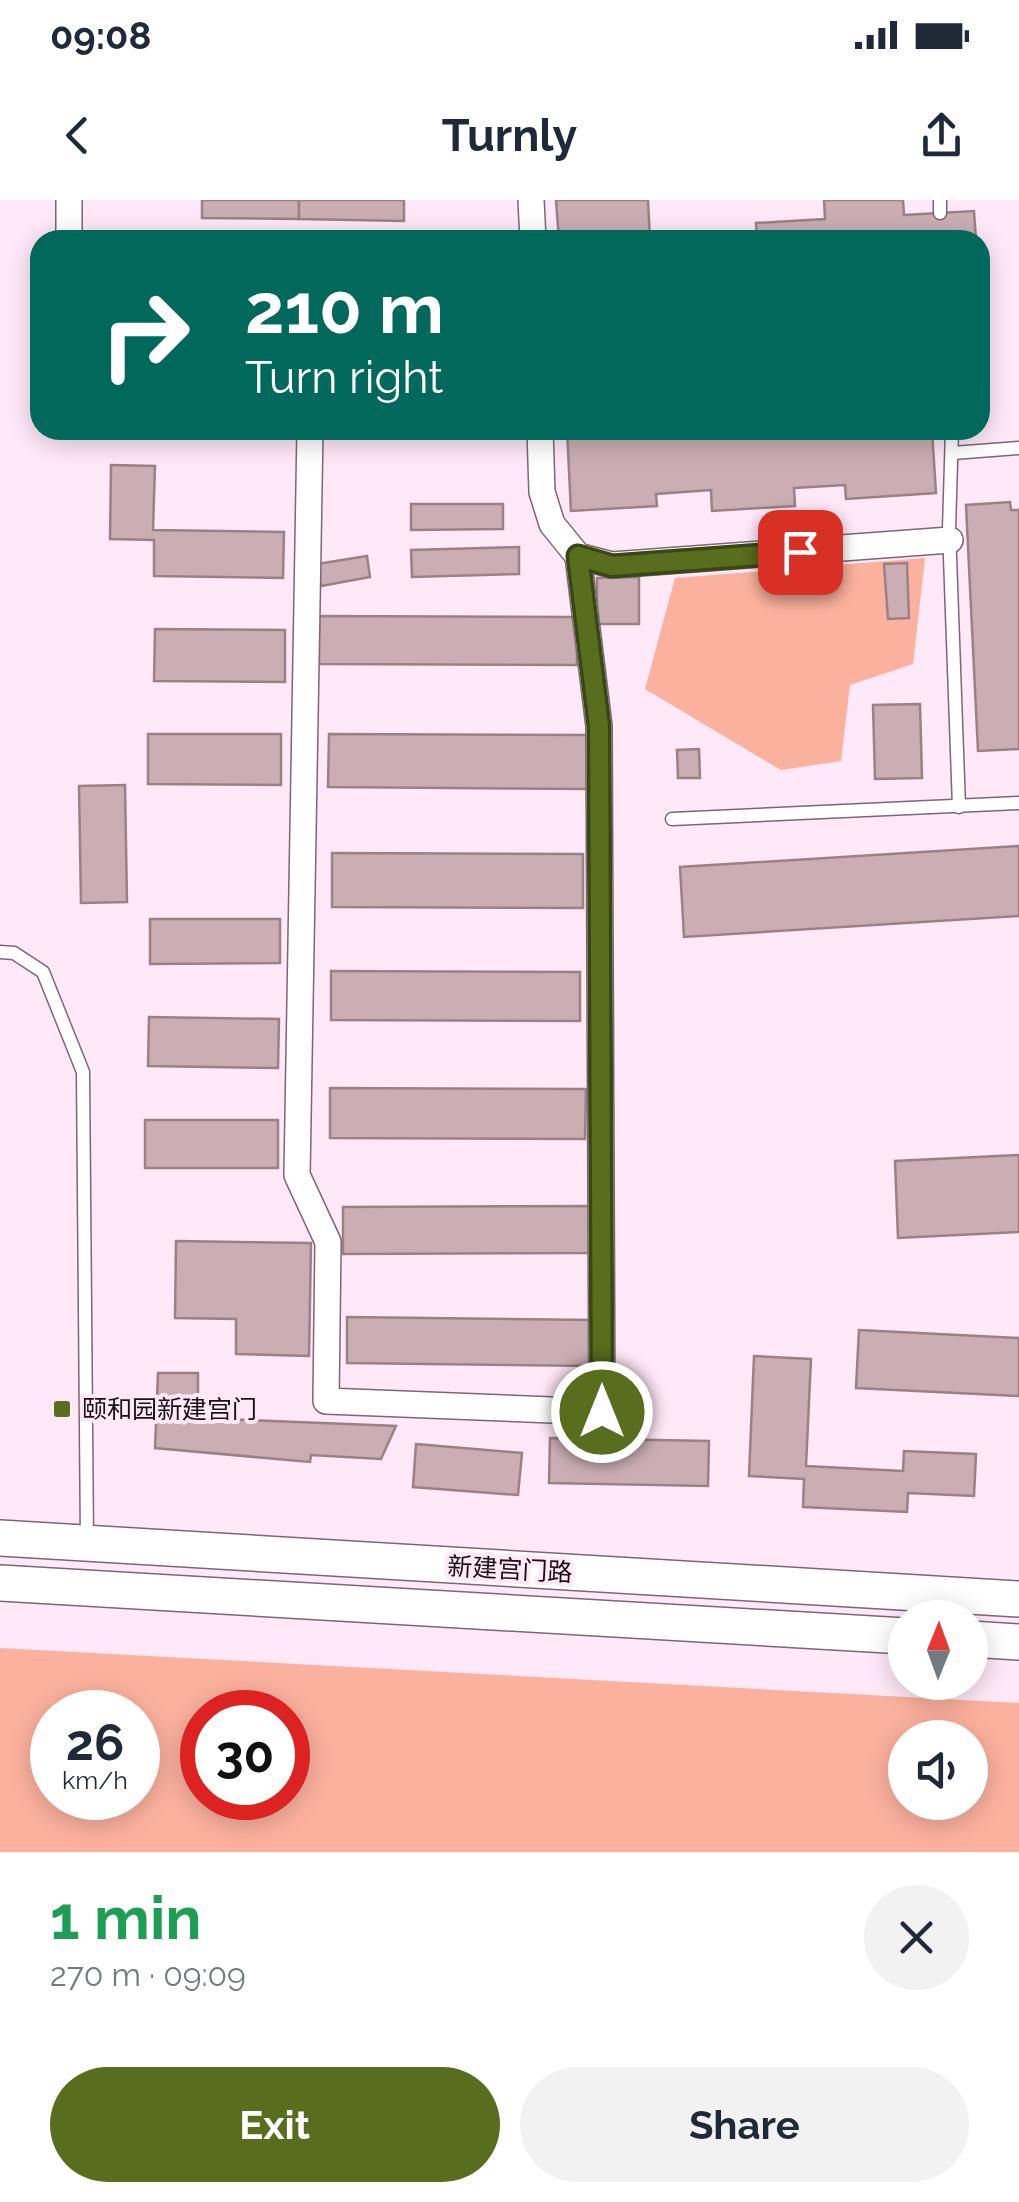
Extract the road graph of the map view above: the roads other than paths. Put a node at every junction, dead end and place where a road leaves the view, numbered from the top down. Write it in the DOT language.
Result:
graph roads {
  1 [pos="69,200"];
  2 [pos="531,200"];
  3 [pos="69,230"];
  4 [pos="532,230"];
  5 [pos="310,440"];
  6 [pos="540,440"];
  7 [pos="952,440"];
  8 [pos="1019,448"];
  9 [pos="953,453"];
  10 [pos="950,540"];
  11 [pos="578,556"];
  12 [pos="1019,803"];
  13 [pos="959,807"];
  14 [pos="672,820"];
  15 [pos="0,952"];
  16 [pos="0,1538"];
  17 [pos="87,1544"];
  18 [pos="0,1583"];
  19 [pos="1019,1599"];
  20 [pos="888,1635"];
  21 [pos="988,1641"];
  22 [pos="1019,1642"];
  1 -- 3 [label="street"];
  2 -- 4 [label="street"];
  5 -- 11 [label="street"];
  6 -- 11 [label="street"];
  7 -- 9 [label="lane"];
  8 -- 9 [label="lane"];
  9 -- 10 [label="lane"];
  10 -- 11 [label="street"];
  10 -- 13 [label="lane"];
  12 -- 13 [label="lane"];
  13 -- 14 [label="lane"];
  15 -- 17 [label="lane"];
  16 -- 17 [label="street, 新建宫门路"];
  17 -- 19 [label="street, 新建宫门路"];
  18 -- 20 [label="street, 新建宫门路"];
  21 -- 22 [label="street"];
}
